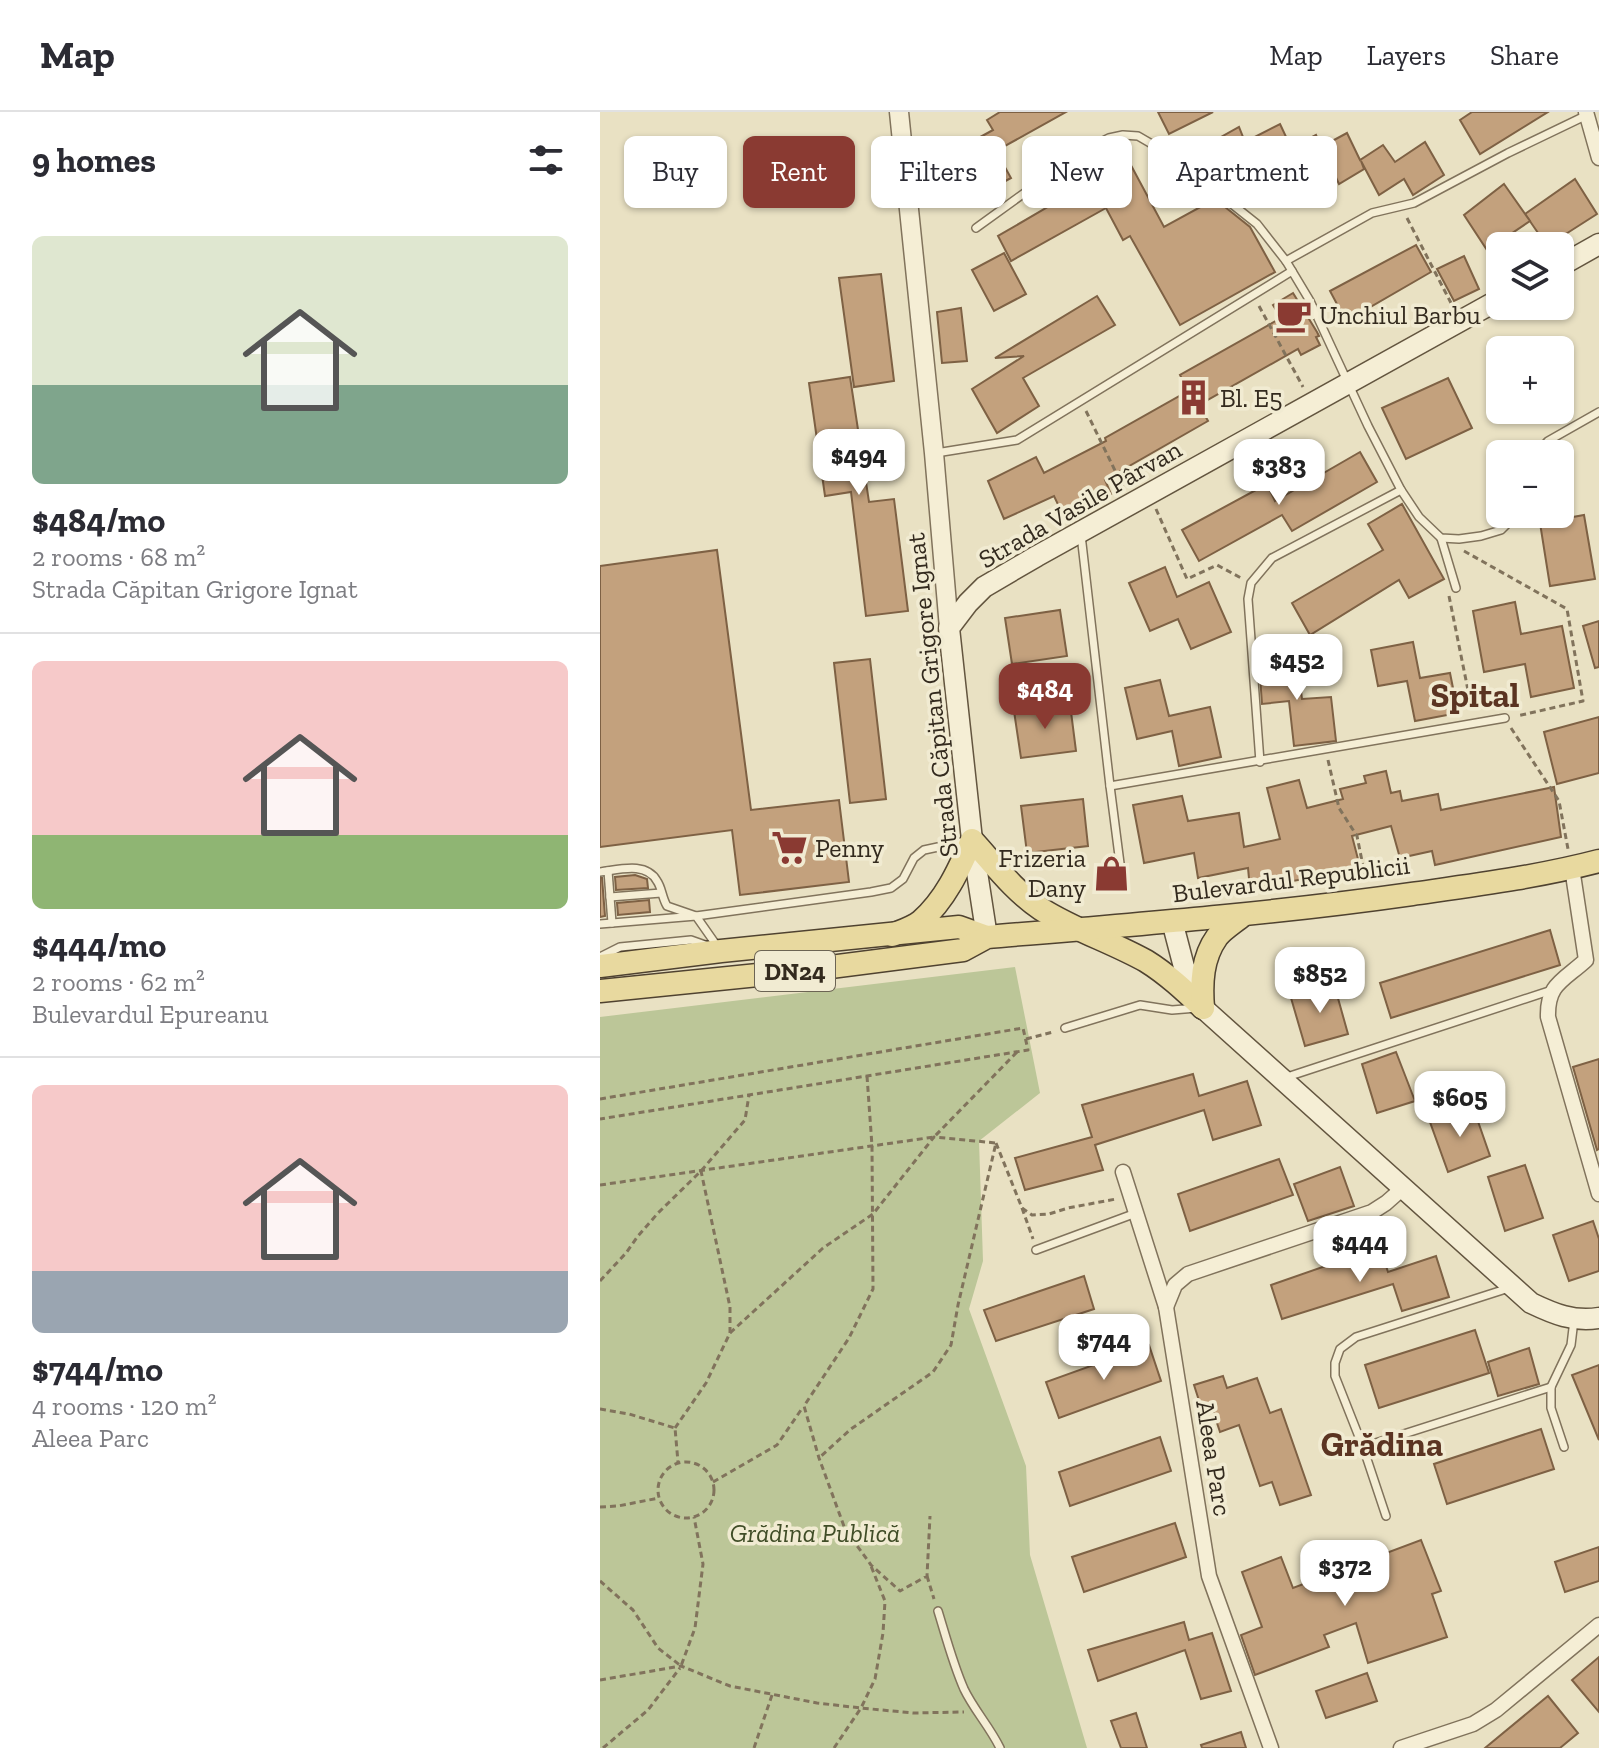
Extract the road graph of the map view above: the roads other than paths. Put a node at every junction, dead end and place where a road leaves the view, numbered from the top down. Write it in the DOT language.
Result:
graph roads {
  1 [pos="899,112"];
  2 [pos="1586,114"];
  3 [pos="1599,158"];
  4 [pos="976,228"];
  5 [pos="1599,244"];
  6 [pos="1574,258"];
  7 [pos="1286,261"];
  8 [pos="1292,271"];
  9 [pos="1486,307"];
  10 [pos="1347,383"];
  11 [pos="1599,412"];
  12 [pos="1550,440"];
  13 [pos="934,453"];
  14 [pos="1401,490"];
  15 [pos="1503,528"];
  16 [pos="1080,533"];
  17 [pos="1441,538"];
  18 [pos="1456,588"];
  19 [pos="949,628"];
  20 [pos="1505,718"];
  21 [pos="1260,762"];
  22 [pos="1110,786"];
  23 [pos="972,840"];
  24 [pos="1599,861"];
  25 [pos="1572,868"];
  26 [pos="604,871"];
  27 [pos="1122,879"];
  28 [pos="661,893"];
  29 [pos="610,897"];
  30 [pos="1243,915"];
  31 [pos="696,916"];
  32 [pos="1172,921"];
  33 [pos="612,923"];
  34 [pos="600,924"];
  35 [pos="1079,930"];
  36 [pos="892,935"];
  37 [pos="987,937"];
  38 [pos="721,951"];
  39 [pos="600,957"];
  40 [pos="1592,960"];
  41 [pos="600,966"];
  42 [pos="1552,990"];
  43 [pos="600,991"];
  44 [pos="1203,1008"];
  45 [pos="1065,1028"];
  46 [pos="1282,1079"];
  47 [pos="1123,1172"];
  48 [pos="1403,1188"];
  49 [pos="1599,1194"];
  50 [pos="1136,1213"];
  51 [pos="1036,1250"];
  52 [pos="1511,1287"];
  53 [pos="1166,1307"];
  54 [pos="1574,1318"];
  55 [pos="1599,1318"];
  56 [pos="1551,1387"];
  57 [pos="1363,1447"];
  58 [pos="1564,1447"];
  59 [pos="1386,1516"];
  60 [pos="938,1611"];
  61 [pos="1599,1625"];
  62 [pos="1000,1748"];
  63 [pos="1271,1748"];
  64 [pos="1401,1748"];
  1 -- 13 [label="street, Strada Căpitan Grigore Ignat"];
  2 -- 3 [label="street"];
  2 -- 7 [label="lane"];
  4 -- 7 [label="lane"];
  5 -- 6 [label="main road"];
  7 -- 8 [label="lane"];
  8 -- 10 [label="lane"];
  8 -- 13 [label="lane"];
  9 -- 10 [label="main road, Strada Vasile Pârvan"];
  10 -- 14 [label="lane"];
  10 -- 16 [label="main road, Strada Vasile Pârvan"];
  11 -- 12 [label="lane"];
  13 -- 19 [label="street, Strada Căpitan Grigore Ignat"];
  14 -- 17 [label="lane"];
  14 -- 21 [label="lane"];
  15 -- 17 [label="lane"];
  16 -- 19 [label="main road, Strada Vasile Pârvan"];
  16 -- 22 [label="lane"];
  17 -- 18 [label="lane"];
  19 -- 23 [label="main road, Strada Căpitan Grigore Ignat"];
  20 -- 21 [label="lane"];
  21 -- 22 [label="lane"];
  22 -- 27 [label="lane"];
  23 -- 31 [label="lane"];
  23 -- 35 [label="main road"];
  23 -- 36 [label="main road"];
  23 -- 37 [label="main road, Strada Căpitan Grigore Ignat"];
  24 -- 25 [label="main road, Bulevardul Republicii / DN24"];
  25 -- 30 [label="main road, Bulevardul Republicii / DN24"];
  25 -- 40 [label="street"];
  26 -- 28 [label="lane"];
  26 -- 29 [label="lane"];
  28 -- 29 [label="lane"];
  28 -- 31 [label="lane"];
  29 -- 33 [label="lane"];
  30 -- 32 [label="main road, Bulevardul Republicii / DN24"];
  30 -- 44 [label="main road"];
  31 -- 33 [label="lane"];
  31 -- 38 [label="lane"];
  32 -- 35 [label="main road, Bulevardul Republicii / DN24"];
  32 -- 44 [label="main road"];
  33 -- 34 [label="lane"];
  35 -- 37 [label="main road, Bulevardul Republicii / DN24"];
  35 -- 44 [label="main road"];
  36 -- 37 [label="main road, Bulevardul Republicii / DN24"];
  36 -- 38 [label="main road, Bulevardul Republicii / DN24"];
  37 -- 43 [label="main road, Bulevardul Republicii / DN24"];
  38 -- 39 [label="lane"];
  38 -- 41 [label="main road, Bulevardul Republicii / DN24"];
  40 -- 42 [label="street"];
  42 -- 46 [label="lane"];
  42 -- 49 [label="street"];
  44 -- 45 [label="lane"];
  44 -- 46 [label="main road"];
  46 -- 48 [label="main road"];
  47 -- 50 [label="street, Aleea Parc"];
  48 -- 52 [label="main road"];
  48 -- 53 [label="street"];
  50 -- 51 [label="lane"];
  50 -- 53 [label="street, Aleea Parc"];
  52 -- 54 [label="main road"];
  52 -- 57 [label="lane"];
  53 -- 63 [label="street, Aleea Parc"];
  54 -- 55 [label="main road"];
  54 -- 56 [label="lane"];
  56 -- 57 [label="lane"];
  56 -- 58 [label="lane"];
  57 -- 59 [label="lane"];
  60 -- 62 [label="lane"];
  61 -- 64 [label="street"];
}
